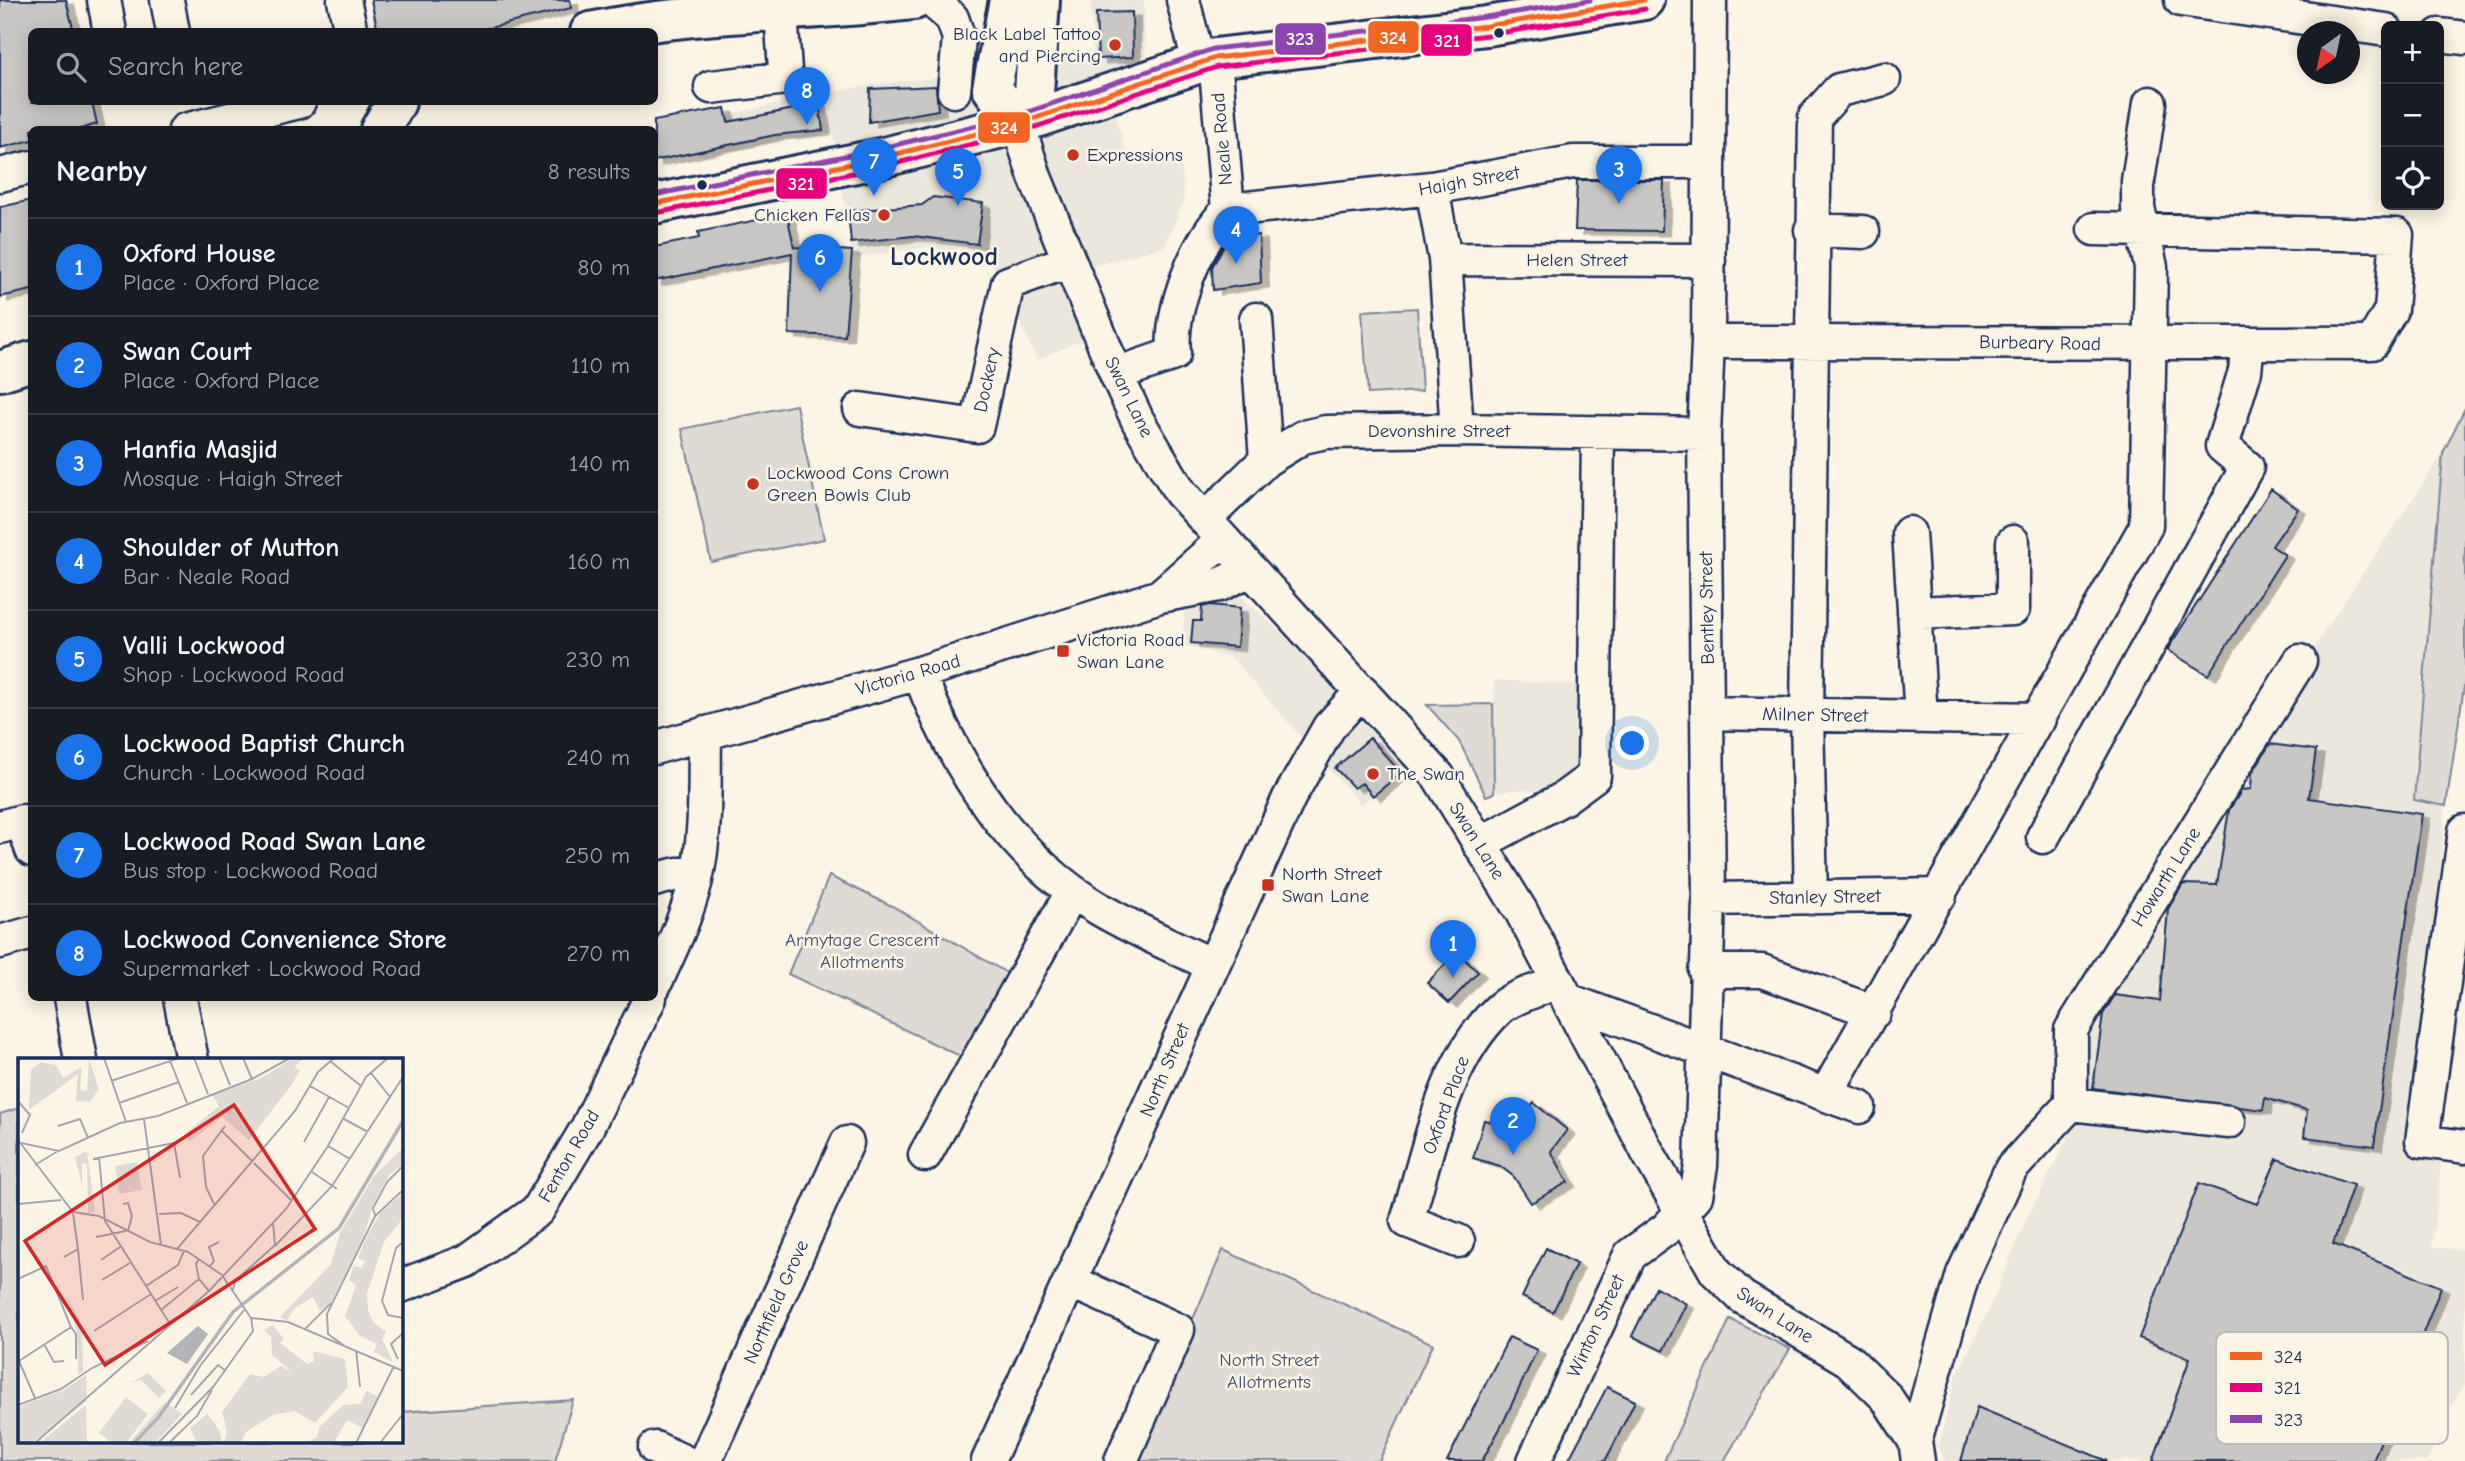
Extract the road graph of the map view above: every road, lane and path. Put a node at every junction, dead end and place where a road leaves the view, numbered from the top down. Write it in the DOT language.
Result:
graph roads {
  1 [pos="104,0"];
  2 [pos="167,0"];
  3 [pos="344,0"];
  4 [pos="1009,0"];
  5 [pos="1040,0"];
  6 [pos="1183,0"];
  7 [pos="1644,0"];
  8 [pos="1710,0"];
  9 [pos="2181,0"];
  10 [pos="935,2"];
  11 [pos="782,13"];
  12 [pos="109,28"];
  13 [pos="172,28"];
  14 [pos="350,28"];
  15 [pos="608,28"];
  16 [pos="2381,29"];
  17 [pos="2444,36"];
  18 [pos="2465,38"];
  19 [pos="1207,60"];
  20 [pos="1884,79"];
  21 [pos="711,87"];
  22 [pos="954,91"];
  23 [pos="2150,103"];
  24 [pos="184,105"];
  25 [pos="394,105"];
  26 [pos="286,113"];
  27 [pos="1018,124"];
  28 [pos="187,126"];
  29 [pos="206,126"];
  30 [pos="382,126"];
  31 [pos="1709,162"];
  32 [pos="28,168"];
  33 [pos="0,175"];
  34 [pos="1432,188"];
  35 [pos="658,203"];
  36 [pos="1228,210"];
  37 [pos="2094,229"];
  38 [pos="1811,230"];
  39 [pos="2144,231"];
  40 [pos="1863,232"];
  41 [pos="1445,259"];
  42 [pos="1709,260"];
  43 [pos="1069,261"];
  44 [pos="1256,319"];
  45 [pos="1810,341"];
  46 [pos="1708,342"];
  47 [pos="2248,343"];
  48 [pos="2149,344"];
  49 [pos="28,361"];
  50 [pos="0,371"];
  51 [pos="1116,374"];
  52 [pos="860,409"];
  53 [pos="1457,430"];
  54 [pos="1598,433"];
  55 [pos="1703,434"];
  56 [pos="1266,460"];
  57 [pos="1214,529"];
  58 [pos="1909,533"];
  59 [pos="2013,542"];
  60 [pos="1250,570"];
  61 [pos="1160,596"];
  62 [pos="1914,613"];
  63 [pos="2300,661"];
  64 [pos="919,673"];
  65 [pos="1362,691"];
  66 [pos="1710,713"];
  67 [pos="1807,715"];
  68 [pos="1921,717"];
  69 [pos="2039,719"];
  70 [pos="705,733"];
  71 [pos="658,747"];
  72 [pos="0,827"];
  73 [pos="2465,831"];
  74 [pos="2043,836"];
  75 [pos="28,838"];
  76 [pos="1479,844"];
  77 [pos="696,874"];
  78 [pos="658,879"];
  79 [pos="1072,892"];
  80 [pos="1940,895"];
  81 [pos="1811,898"];
  82 [pos="1709,899"];
  83 [pos="28,934"];
  84 [pos="0,942"];
  85 [pos="1212,965"];
  86 [pos="1705,971"];
  87 [pos="658,977"];
  88 [pos="1563,991"];
  89 [pos="70,1001"];
  90 [pos="181,1001"];
  91 [pos="649,1001"];
  92 [pos="1874,1012"];
  93 [pos="1703,1051"];
  94 [pos="81,1058"];
  95 [pos="192,1058"];
  96 [pos="1826,1094"];
  97 [pos="2071,1104"];
  98 [pos="1859,1107"];
  99 [pos="2229,1122"];
  100 [pos="847,1143"];
  101 [pos="2465,1147"];
  102 [pos="925,1155"];
  103 [pos="1681,1210"];
  104 [pos="1458,1241"];
  105 [pos="1070,1281"];
  106 [pos="402,1286"];
  107 [pos="655,1448"];
  108 [pos="1916,1451"];
  109 [pos="683,1461"];
  110 [pos="705,1461"];
  111 [pos="988,1461"];
  112 [pos="1121,1461"];
  113 [pos="1534,1461"];
  1 -- 12 [label="street"];
  2 -- 13 [label="street"];
  3 -- 14 [label="street"];
  4 -- 27 [label="main road"];
  5 -- 27 [label="main road"];
  6 -- 19 [label="street, Neale Road"];
  7 -- 19 [label="main road"];
  8 -- 31 [label="street, Bentley Street"];
  9 -- 16 [label="street"];
  10 -- 11 [label="main road"];
  10 -- 22 [label="street"];
  11 -- 15 [label="main road"];
  11 -- 21 [label="street"];
  17 -- 18 [label="street"];
  19 -- 27 [label="main road"];
  19 -- 36 [label="street, Neale Road"];
  20 -- 38 [label="street"];
  23 -- 39 [label="street"];
  24 -- 28 [label="street"];
  25 -- 30 [label="main road"];
  26 -- 29 [label="street"];
  27 -- 35 [label="main road"];
  27 -- 43 [label="street, Swan Lane"];
  31 -- 34 [label="street, Haigh Street"];
  31 -- 42 [label="street, Bentley Street"];
  32 -- 33 [label="street"];
  34 -- 36 [label="street, Haigh Street"];
  34 -- 41 [label="street"];
  36 -- 51 [label="street, Neale Road"];
  37 -- 39 [label="street"];
  38 -- 40 [label="street"];
  38 -- 45 [label="street"];
  39 -- 47 [label="street, Burbeary Road"];
  39 -- 48 [label="street"];
  41 -- 42 [label="street, Helen Street"];
  41 -- 53 [label="street"];
  42 -- 46 [label="street, Bentley Street"];
  43 -- 51 [label="street, Swan Lane"];
  43 -- 52 [label="street, Dockery"];
  44 -- 56 [label="street"];
  45 -- 46 [label="street, Burbeary Road"];
  45 -- 48 [label="street, Burbeary Road"];
  45 -- 67 [label="street"];
  46 -- 55 [label="street, Bentley Street"];
  47 -- 48 [label="street, Burbeary Road"];
  47 -- 74 [label="street"];
  48 -- 69 [label="street"];
  49 -- 50 [label="main road"];
  51 -- 57 [label="street, Swan Lane"];
  53 -- 54 [label="street, Devonshire Street"];
  53 -- 56 [label="street, Devonshire Street"];
  54 -- 55 [label="street, Devonshire Street"];
  54 -- 76 [label="street"];
  55 -- 66 [label="street, Bentley Street"];
  56 -- 57 [label="street, Devonshire Street"];
  57 -- 60 [label="street, Swan Lane"];
  57 -- 61 [label="street, Victoria Road"];
  58 -- 62 [label="street"];
  59 -- 62 [label="street"];
  60 -- 61 [label="street, Victoria Road"];
  60 -- 65 [label="street, Swan Lane"];
  61 -- 64 [label="street, Victoria Road"];
  62 -- 68 [label="street"];
  63 -- 97 [label="street, Howarth Lane"];
  64 -- 70 [label="street, Victoria Road"];
  64 -- 79 [label="street"];
  65 -- 76 [label="street, Swan Lane"];
  65 -- 85 [label="street, North Street"];
  66 -- 67 [label="street, Milner Street"];
  66 -- 82 [label="street, Bentley Street"];
  67 -- 68 [label="street, Milner Street"];
  67 -- 81 [label="street"];
  68 -- 69 [label="street, Milner Street"];
  69 -- 80 [label="street"];
  70 -- 71 [label="street, Victoria Road"];
  70 -- 77 [label="street"];
  72 -- 75 [label="street"];
  73 -- 101 [label="street"];
  76 -- 88 [label="street, Swan Lane"];
  77 -- 78 [label="street"];
  77 -- 87 [label="street"];
  79 -- 85 [label="street"];
  79 -- 102 [label="street"];
  80 -- 81 [label="street, Stanley Street"];
  80 -- 92 [label="street"];
  81 -- 82 [label="street, Stanley Street"];
  82 -- 86 [label="street, Bentley Street"];
  83 -- 84 [label="street"];
  85 -- 105 [label="street, North Street"];
  86 -- 92 [label="street"];
  86 -- 93 [label="street, Bentley Street"];
  88 -- 93 [label="street"];
  88 -- 103 [label="street, Swan Lane"];
  88 -- 104 [label="street, Oxford Place"];
  89 -- 94 [label="street"];
  90 -- 95 [label="street"];
  91 -- 106 [label="street, Fenton Road"];
  92 -- 96 [label="street"];
  93 -- 96 [label="street"];
  93 -- 103 [label="street, Bentley Street"];
  96 -- 98 [label="street"];
  97 -- 99 [label="street"];
  97 -- 108 [label="street"];
  100 -- 110 [label="street, Northfield Grove"];
  103 -- 108 [label="street, Swan Lane"];
  103 -- 113 [label="street, Winton Street"];
  105 -- 111 [label="street, North Street"];
  105 -- 112 [label="street"];
  107 -- 109 [label="street"];
}
